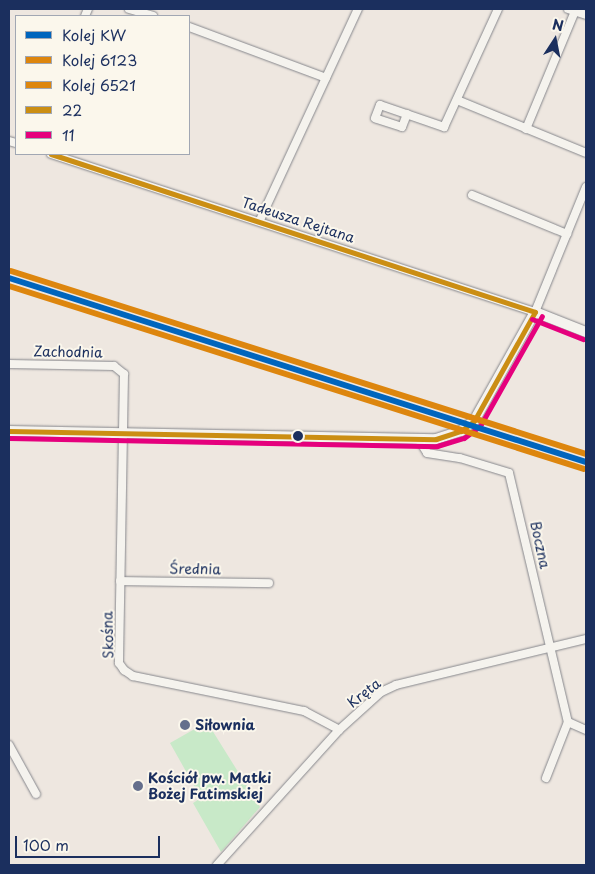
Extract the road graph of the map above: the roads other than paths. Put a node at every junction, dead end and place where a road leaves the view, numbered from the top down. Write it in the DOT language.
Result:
graph roads {
  1 [pos="129,9"];
  2 [pos="358,9"];
  3 [pos="498,9"];
  4 [pos="571,10"];
  5 [pos="150,15"];
  6 [pos="586,15"];
  7 [pos="190,27"];
  8 [pos="326,78"];
  9 [pos="457,100"];
  10 [pos="407,114"];
  11 [pos="526,129"];
  12 [pos="586,153"];
  13 [pos="54,155"];
  14 [pos="586,186"];
  15 [pos="472,195"];
  16 [pos="582,207"];
  17 [pos="260,220"];
  18 [pos="567,234"];
  19 [pos="536,312"];
  20 [pos="586,332"];
  21 [pos="9,364"];
  22 [pos="9,431"];
  23 [pos="125,433"];
  24 [pos="419,440"];
  25 [pos="120,581"];
  26 [pos="269,583"];
  27 [pos="586,640"];
  28 [pos="550,649"];
  29 [pos="568,722"];
  30 [pos="339,730"];
  31 [pos="586,730"];
  32 [pos="9,745"];
  33 [pos="546,778"];
  34 [pos="36,794"];
  35 [pos="217,865"];
  1 -- 5 [label="street"];
  2 -- 8 [label="street"];
  3 -- 9 [label="street"];
  4 -- 6 [label="street"];
  4 -- 11 [label="street"];
  7 -- 8 [label="street"];
  8 -- 17 [label="street"];
  9 -- 10 [label="street"];
  9 -- 11 [label="street"];
  11 -- 12 [label="street"];
  13 -- 17 [label="street, Tadeusza Rejtana"];
  14 -- 16 [label="street"];
  15 -- 18 [label="street"];
  16 -- 18 [label="street"];
  17 -- 19 [label="street, Tadeusza Rejtana"];
  18 -- 19 [label="street"];
  19 -- 20 [label="street"];
  19 -- 24 [label="street"];
  21 -- 23 [label="street, Zachodnia"];
  22 -- 23 [label="street"];
  23 -- 24 [label="street"];
  23 -- 25 [label="street, Skośna"];
  24 -- 28 [label="street, Boczna"];
  25 -- 26 [label="street, Średnia"];
  25 -- 30 [label="street, Skośna"];
  27 -- 28 [label="street, Kręta"];
  28 -- 29 [label="street, Boczna"];
  28 -- 30 [label="street, Kręta"];
  29 -- 31 [label="street"];
  29 -- 33 [label="street"];
  30 -- 35 [label="street, Kręta"];
  32 -- 34 [label="street"];
}
